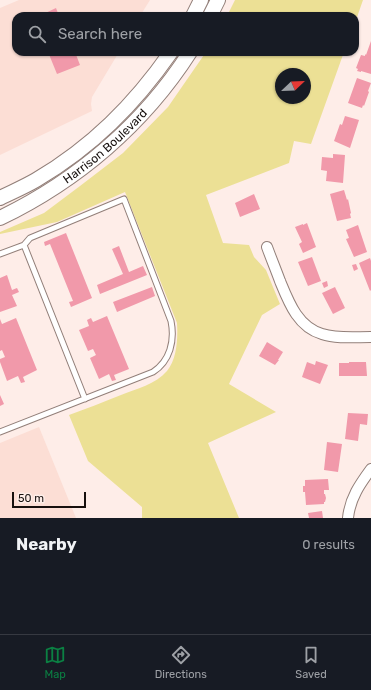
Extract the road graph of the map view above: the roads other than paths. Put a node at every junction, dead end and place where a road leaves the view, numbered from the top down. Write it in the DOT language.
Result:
graph roads {
  1 [pos="201,0"];
  2 [pos="218,0"];
  3 [pos="195,12"];
  4 [pos="212,12"];
  5 [pos="168,56"];
  6 [pos="187,56"];
  7 [pos="0,198"];
  8 [pos="0,218"];
  9 [pos="24,245"];
  10 [pos="267,247"];
  11 [pos="0,254"];
  12 [pos="371,337"];
  13 [pos="85,398"];
  14 [pos="0,432"];
  15 [pos="371,469"];
  16 [pos="348,518"];
  1 -- 3 [label="main road"];
  2 -- 4 [label="main road"];
  5 -- 7 [label="main road, Harrison Boulevard"];
  6 -- 8 [label="main road, Harrison Boulevard"];
  9 -- 11 [label="lane"];
  9 -- 13 [label="lane"];
  9 -- 13 [label="lane"];
  10 -- 12 [label="street"];
  13 -- 14 [label="lane"];
  15 -- 16 [label="street"];
}
